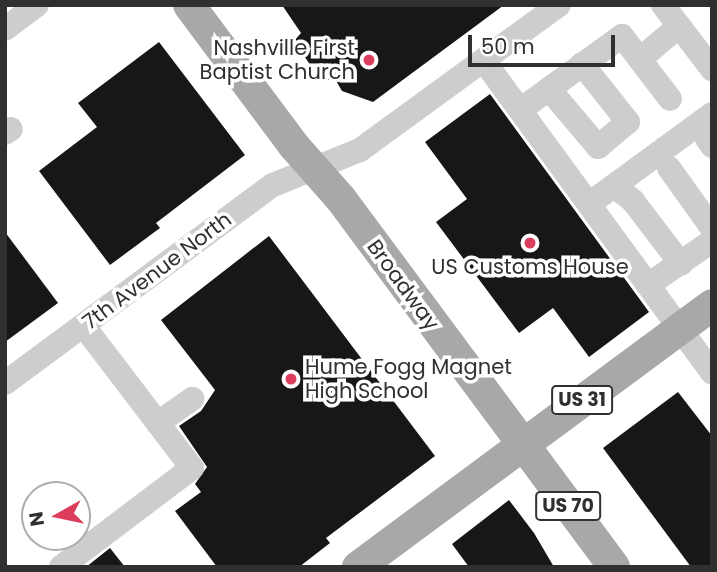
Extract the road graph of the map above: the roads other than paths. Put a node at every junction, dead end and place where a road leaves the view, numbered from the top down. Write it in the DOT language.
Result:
graph roads {
  1 [pos="37,5"];
  2 [pos="189,5"];
  3 [pos="559,5"];
  4 [pos="663,5"];
  5 [pos="679,26"];
  6 [pos="5,29"];
  7 [pos="640,59"];
  8 [pos="484,61"];
  9 [pos="582,64"];
  10 [pos="712,69"];
  11 [pos="550,89"];
  12 [pos="670,99"];
  13 [pos="520,110"];
  14 [pos="712,114"];
  15 [pos="669,168"];
  16 [pos="315,170"];
  17 [pos="614,186"];
  18 [pos="589,204"];
  19 [pos="712,228"];
  20 [pos="712,241"];
  21 [pos="681,264"];
  22 [pos="648,285"];
  23 [pos="712,305"];
  24 [pos="84,326"];
  25 [pos="680,328"];
  26 [pos="712,372"];
  27 [pos="5,383"];
  28 [pos="191,398"];
  29 [pos="158,423"];
  30 [pos="522,444"];
  31 [pos="61,567"];
  32 [pos="358,567"];
  33 [pos="614,567"];
  1 -- 6 [label="street"];
  2 -- 16 [label="main road, Broadway / US 70"];
  3 -- 8 [label="street, 7th Avenue North"];
  4 -- 5 [label="street"];
  5 -- 7 [label="street"];
  5 -- 10 [label="street"];
  7 -- 9 [label="street"];
  7 -- 12 [label="street"];
  8 -- 13 [label="street"];
  8 -- 16 [label="street, 7th Avenue North"];
  9 -- 11 [label="street"];
  9 -- 11 [label="street"];
  11 -- 13 [label="street"];
  13 -- 18 [label="street"];
  14 -- 17 [label="street"];
  15 -- 19 [label="street"];
  16 -- 24 [label="street, 7th Avenue North"];
  16 -- 30 [label="main road, Broadway / US 70"];
  17 -- 18 [label="street"];
  17 -- 21 [label="street"];
  18 -- 22 [label="street"];
  20 -- 21 [label="street"];
  21 -- 22 [label="street"];
  22 -- 25 [label="street"];
  23 -- 25 [label="main road, US 31"];
  24 -- 27 [label="street, 7th Avenue North"];
  24 -- 29 [label="street"];
  25 -- 26 [label="street"];
  25 -- 30 [label="main road, US 31"];
  28 -- 29 [label="street"];
  29 -- 31 [label="street"];
  30 -- 32 [label="main road, US 31"];
  30 -- 33 [label="main road, Broadway / US 70"];
}
